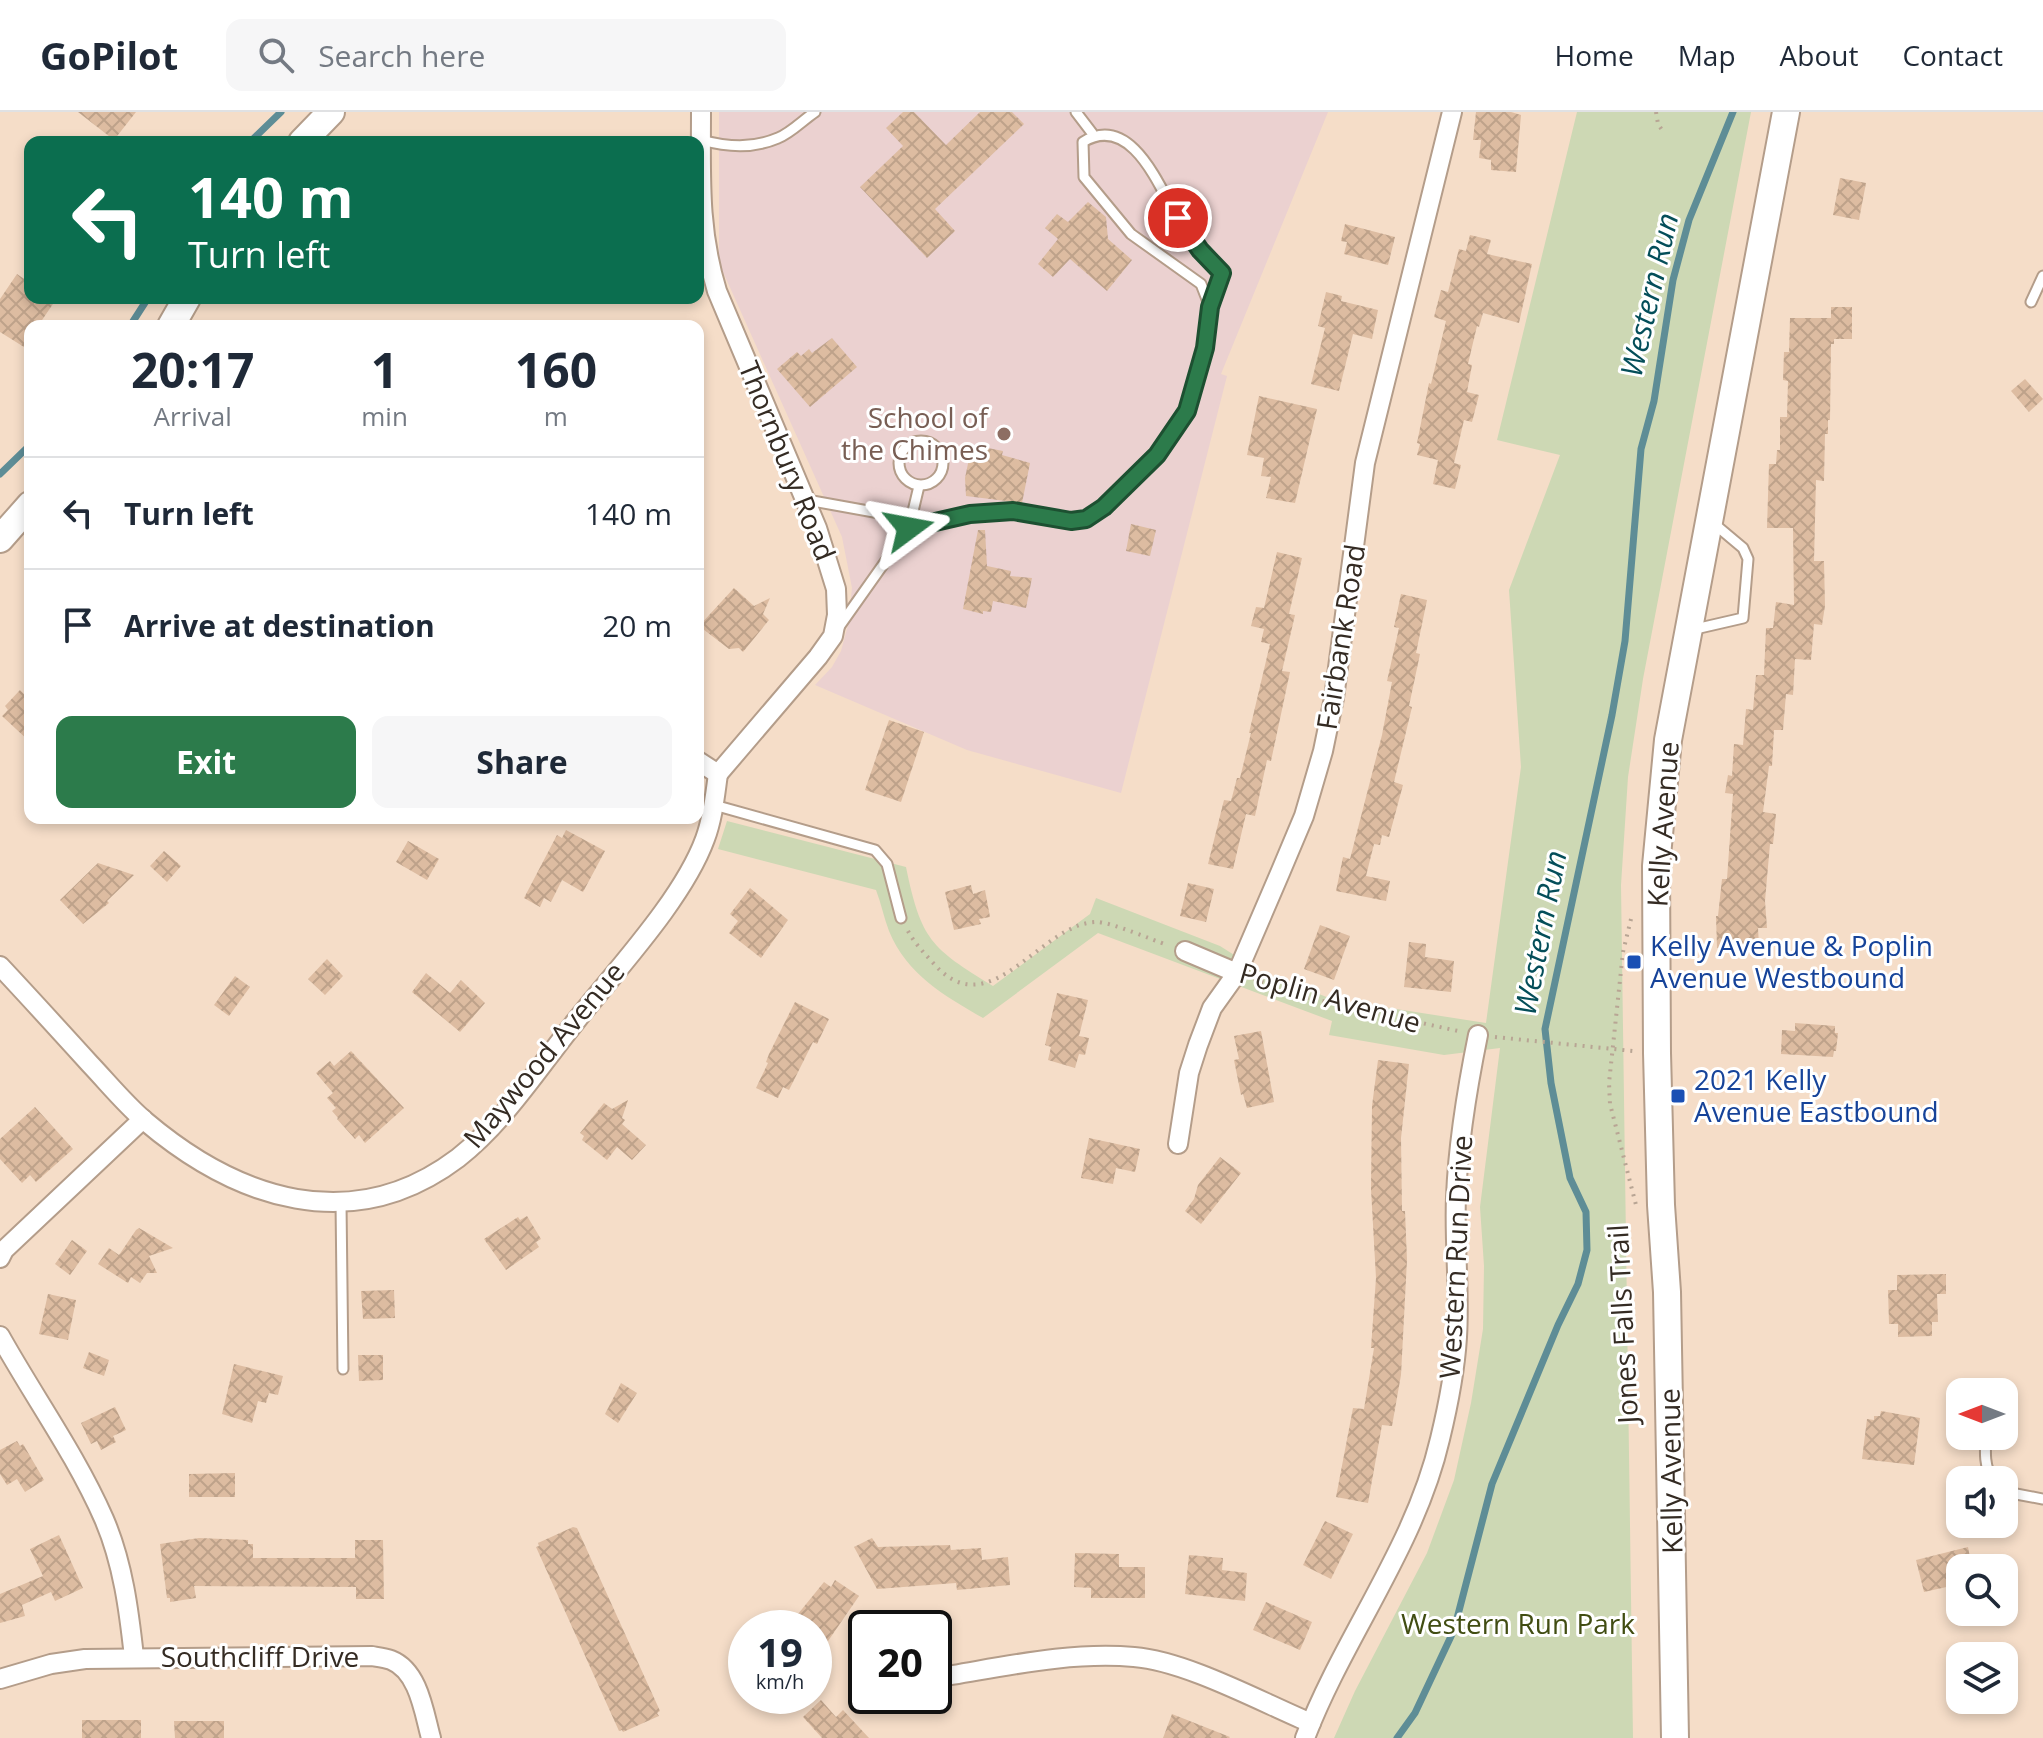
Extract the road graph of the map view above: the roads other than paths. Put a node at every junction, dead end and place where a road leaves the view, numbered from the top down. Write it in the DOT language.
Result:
graph roads {
  1 [pos="701,112"];
  2 [pos="815,112"];
  3 [pos="1076,112"];
  4 [pos="1452,112"];
  5 [pos="1786,112"];
  6 [pos="322,115"];
  7 [pos="1092,133"];
  8 [pos="306,136"];
  9 [pos="701,136"];
  10 [pos="704,141"];
  11 [pos="704,232"];
  12 [pos="2043,276"];
  13 [pos="2031,302"];
  14 [pos="1210,307"];
  15 [pos="919,486"];
  16 [pos="805,500"];
  17 [pos="24,512"];
  18 [pos="1710,520"];
  19 [pos="909,528"];
  20 [pos="0,539"];
  21 [pos="1689,631"];
  22 [pos="833,636"];
  23 [pos="704,765"];
  24 [pos="718,774"];
  25 [pos="714,805"];
  26 [pos="901,918"];
  27 [pos="1185,951"];
  28 [pos="0,966"];
  29 [pos="1237,973"];
  30 [pos="1478,1035"];
  31 [pos="143,1119"];
  32 [pos="1178,1144"];
  33 [pos="341,1203"];
  34 [pos="0,1258"];
  35 [pos="0,1336"];
  36 [pos="343,1369"];
  37 [pos="2018,1493"];
  38 [pos="2043,1499"];
  39 [pos="134,1657"];
  40 [pos="952,1675"];
  41 [pos="0,1679"];
  42 [pos="1308,1730"];
  43 [pos="431,1738"];
  44 [pos="1675,1738"];
  1 -- 9 [label="street, Thornbury Road"];
  2 -- 10 [label="lane"];
  3 -- 7 [label="lane"];
  4 -- 29 [label="street, Fairbank Road"];
  5 -- 18 [label="main road, Kelly Avenue"];
  6 -- 8 [label="main road"];
  7 -- 14 [label="lane"];
  7 -- 14 [label="lane"];
  11 -- 16 [label="street, Thornbury Road"];
  12 -- 13 [label="lane"];
  14 -- 19 [label="lane"];
  15 -- 15 [label="lane"];
  15 -- 19 [label="lane"];
  16 -- 19 [label="lane"];
  16 -- 22 [label="street, Thornbury Road"];
  17 -- 20 [label="main road"];
  18 -- 21 [label="main road, Kelly Avenue"];
  18 -- 21 [label="lane"];
  19 -- 22 [label="lane"];
  21 -- 44 [label="main road, Kelly Avenue"];
  22 -- 24 [label="street"];
  23 -- 24 [label="street"];
  24 -- 25 [label="street, Maywood Avenue"];
  25 -- 26 [label="lane"];
  25 -- 33 [label="street, Maywood Avenue"];
  27 -- 29 [label="street, Poplin Avenue"];
  28 -- 31 [label="street, Maywood Avenue"];
  29 -- 32 [label="street, Fairbank Road"];
  30 -- 42 [label="street, Western Run Drive"];
  31 -- 33 [label="street, Maywood Avenue"];
  31 -- 34 [label="street"];
  33 -- 36 [label="lane"];
  35 -- 39 [label="street"];
  37 -- 38 [label="lane"];
  39 -- 41 [label="street, Southcliff Drive"];
  39 -- 43 [label="street, Southcliff Drive"];
  40 -- 42 [label="street"];
}
